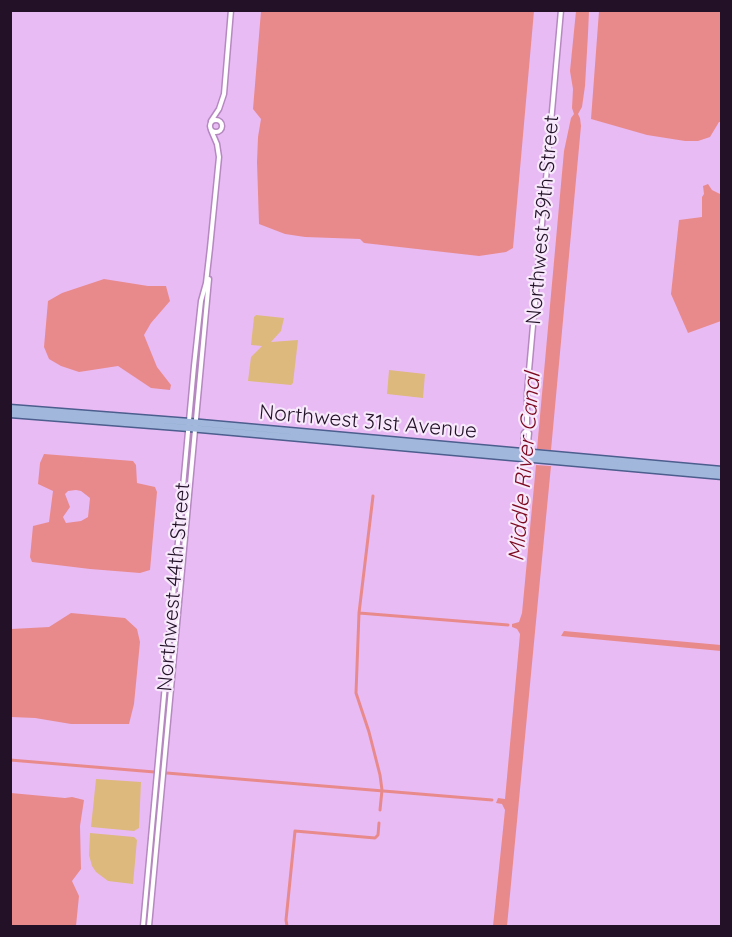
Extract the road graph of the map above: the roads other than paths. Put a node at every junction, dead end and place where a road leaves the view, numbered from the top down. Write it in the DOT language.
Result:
graph roads {
  1 [pos="231,10"];
  2 [pos="561,10"];
  3 [pos="221,104"];
  4 [pos="211,121"];
  5 [pos="221,122"];
  6 [pos="211,130"];
  7 [pos="220,130"];
  8 [pos="217,144"];
  9 [pos="10,408"];
  10 [pos="10,414"];
  11 [pos="192,425"];
  12 [pos="524,455"];
  13 [pos="552,458"];
  14 [pos="722,470"];
  15 [pos="722,476"];
  16 [pos="184,480"];
  17 [pos="191,481"];
  18 [pos="160,748"];
  19 [pos="166,748"];
  20 [pos="143,927"];
  21 [pos="149,927"];
  1 -- 3 [label="street"];
  2 -- 12 [label="street, Northwest 39th Street"];
  3 -- 4 [label="street"];
  3 -- 5 [label="street"];
  4 -- 5 [label="street"];
  4 -- 6 [label="street"];
  5 -- 7 [label="street"];
  6 -- 7 [label="street"];
  6 -- 8 [label="street, Northwest 44th Street"];
  7 -- 8 [label="street, Northwest 44th Street"];
  8 -- 11 [label="street, Northwest 44th Street"];
  9 -- 11 [label="main road, Northwest 31st Avenue"];
  10 -- 11 [label="main road, Northwest 31st Avenue"];
  11 -- 12 [label="main road, Northwest 31st Avenue"];
  11 -- 16 [label="street, Northwest 44th Street"];
  11 -- 17 [label="street, Northwest 44th Street"];
  12 -- 13 [label="main road, Northwest 31st Avenue"];
  13 -- 14 [label="main road, Northwest 31st Avenue"];
  13 -- 15 [label="main road, Northwest 31st Avenue"];
  16 -- 17 [label="street"];
  16 -- 18 [label="street, Northwest 44th Street"];
  17 -- 19 [label="street, Northwest 44th Street"];
  18 -- 19 [label="street"];
  18 -- 20 [label="street, Northwest 44th Street"];
  19 -- 21 [label="street, Northwest 44th Street"];
}
